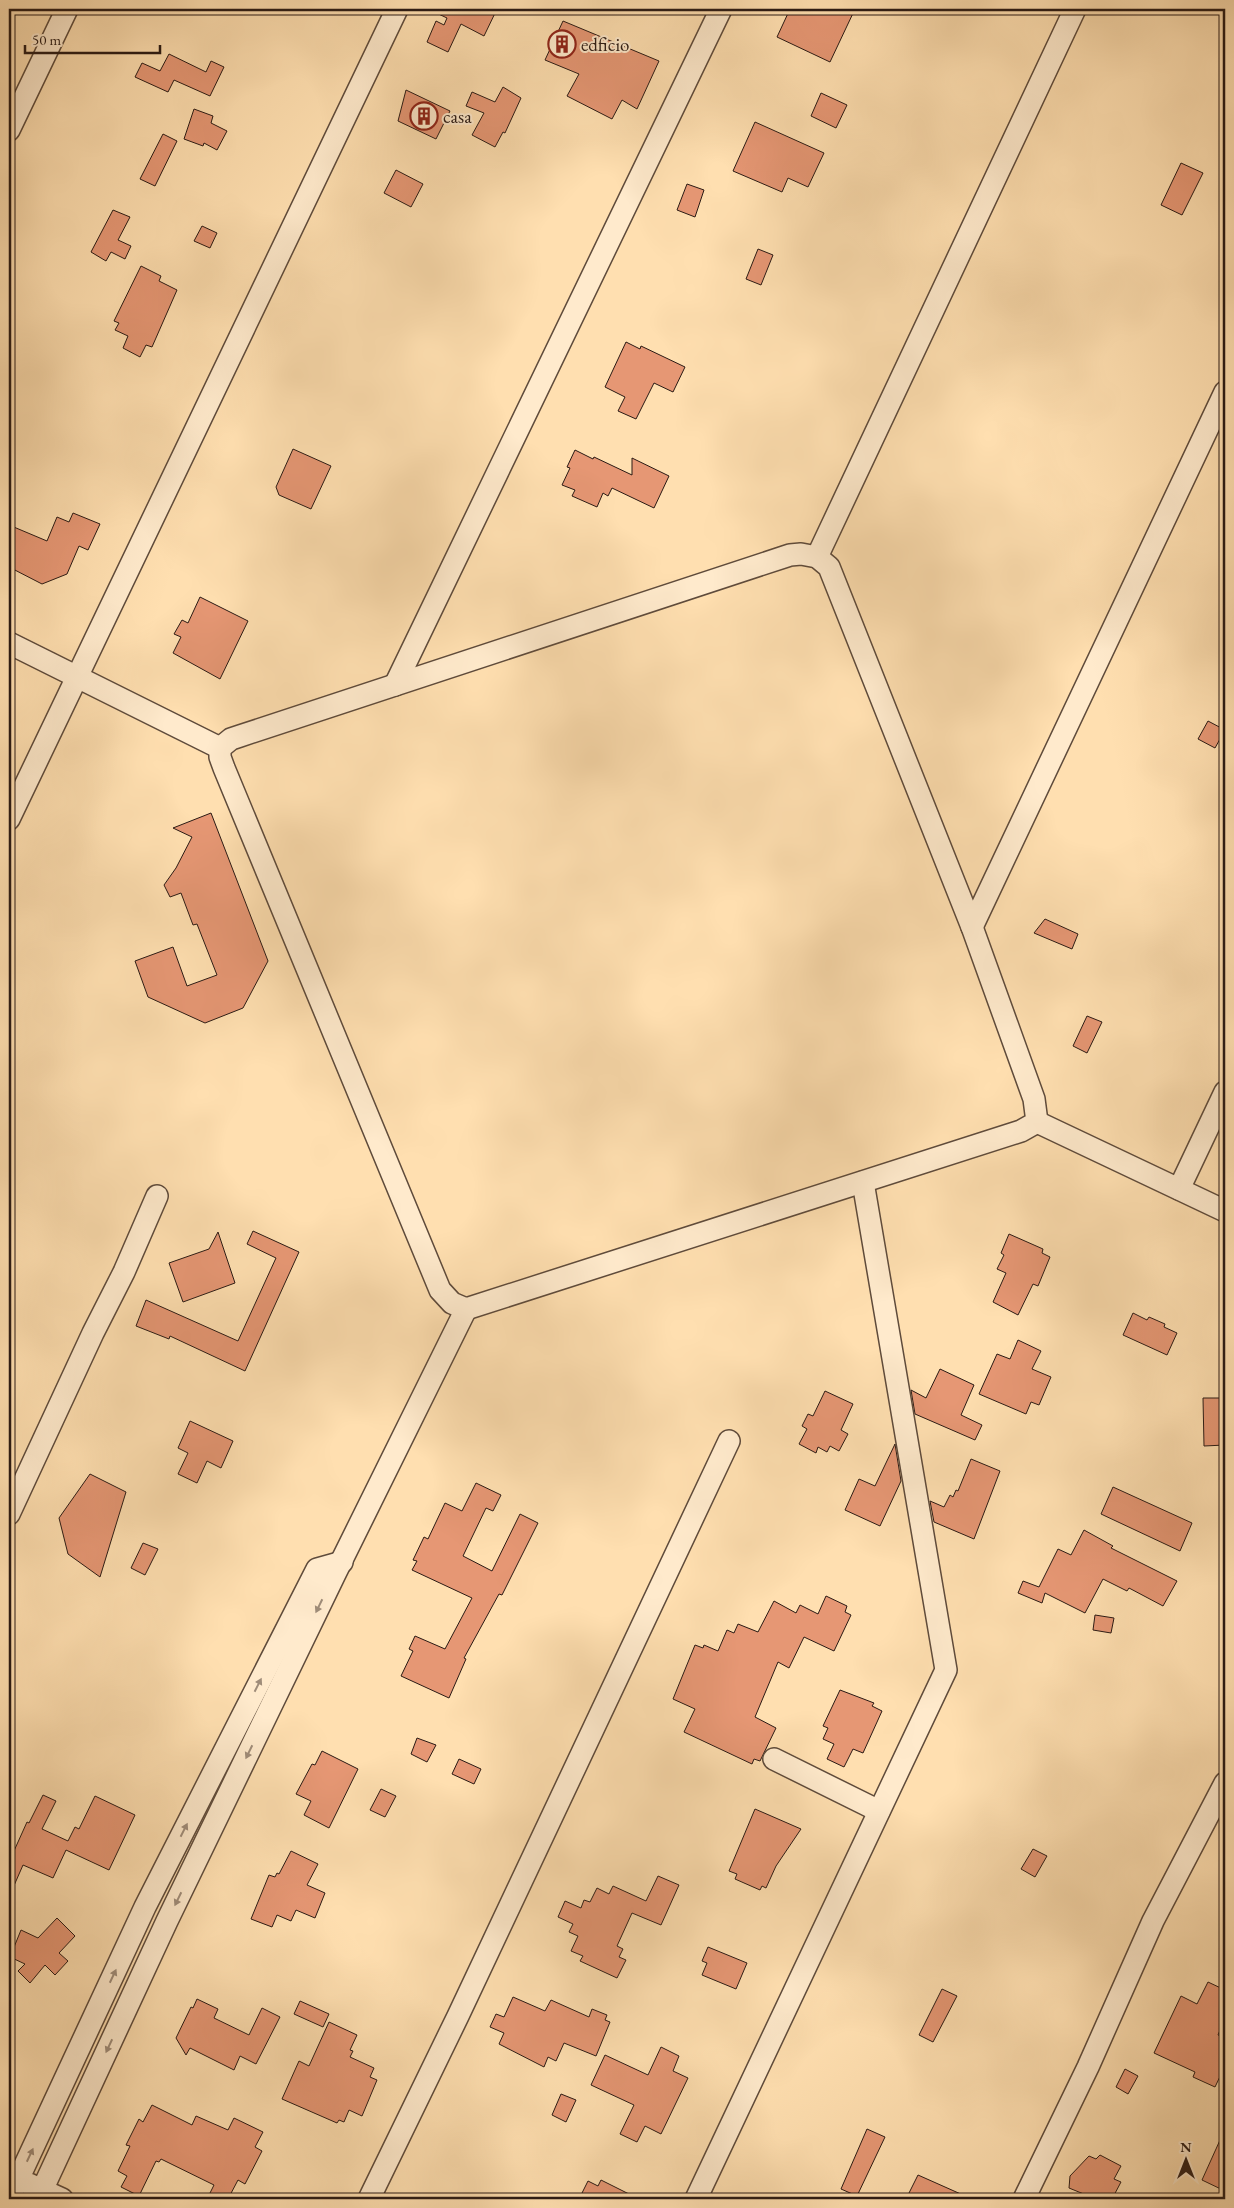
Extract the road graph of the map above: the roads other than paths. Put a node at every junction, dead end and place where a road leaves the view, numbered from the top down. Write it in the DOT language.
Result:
graph roads {
  1 [pos="67,9"];
  2 [pos="397,9"];
  3 [pos="721,9"];
  4 [pos="1074,9"];
  5 [pos="9,130"];
  6 [pos="1225,392"];
  7 [pos="817,557"];
  8 [pos="9,643"];
  9 [pos="78,676"];
  10 [pos="396,684"];
  11 [pos="220,748"];
  12 [pos="9,819"];
  13 [pos="972,927"];
  14 [pos="1225,1092"];
  15 [pos="1037,1122"];
  16 [pos="863,1182"];
  17 [pos="1179,1189"];
  18 [pos="157,1196"];
  19 [pos="1225,1211"];
  20 [pos="466,1309"];
  21 [pos="730,1441"];
  22 [pos="9,1514"];
  23 [pos="342,1562"];
  24 [pos="774,1759"];
  25 [pos="1225,1783"];
  26 [pos="879,1811"];
  27 [pos="145,1908"];
  28 [pos="168,1921"];
  29 [pos="14,2176"];
  30 [pos="40,2195"];
  31 [pos="9,2199"];
  32 [pos="62,2199"];
  33 [pos="369,2199"];
  34 [pos="696,2199"];
  35 [pos="1024,2199"];
  1 -- 5 [label="street"];
  2 -- 9 [label="street"];
  3 -- 10 [label="street"];
  4 -- 7 [label="street"];
  6 -- 13 [label="street"];
  7 -- 10 [label="street"];
  7 -- 13 [label="street"];
  8 -- 9 [label="street"];
  9 -- 11 [label="street"];
  9 -- 12 [label="street"];
  10 -- 11 [label="street"];
  11 -- 20 [label="street"];
  13 -- 15 [label="street"];
  14 -- 17 [label="street"];
  15 -- 16 [label="street"];
  15 -- 17 [label="street"];
  16 -- 20 [label="street"];
  16 -- 26 [label="street"];
  17 -- 19 [label="street"];
  18 -- 22 [label="street"];
  20 -- 23 [label="street"];
  21 -- 33 [label="street"];
  27 -- 23 [label="street, one-way"];
  23 -- 28 [label="street, one-way"];
  24 -- 26 [label="street"];
  25 -- 35 [label="street"];
  26 -- 34 [label="street"];
  27 -- 28 [label="street"];
  29 -- 27 [label="street, one-way"];
  28 -- 30 [label="street, one-way"];
  29 -- 30 [label="street"];
  29 -- 31 [label="street"];
  30 -- 32 [label="street"];
}
